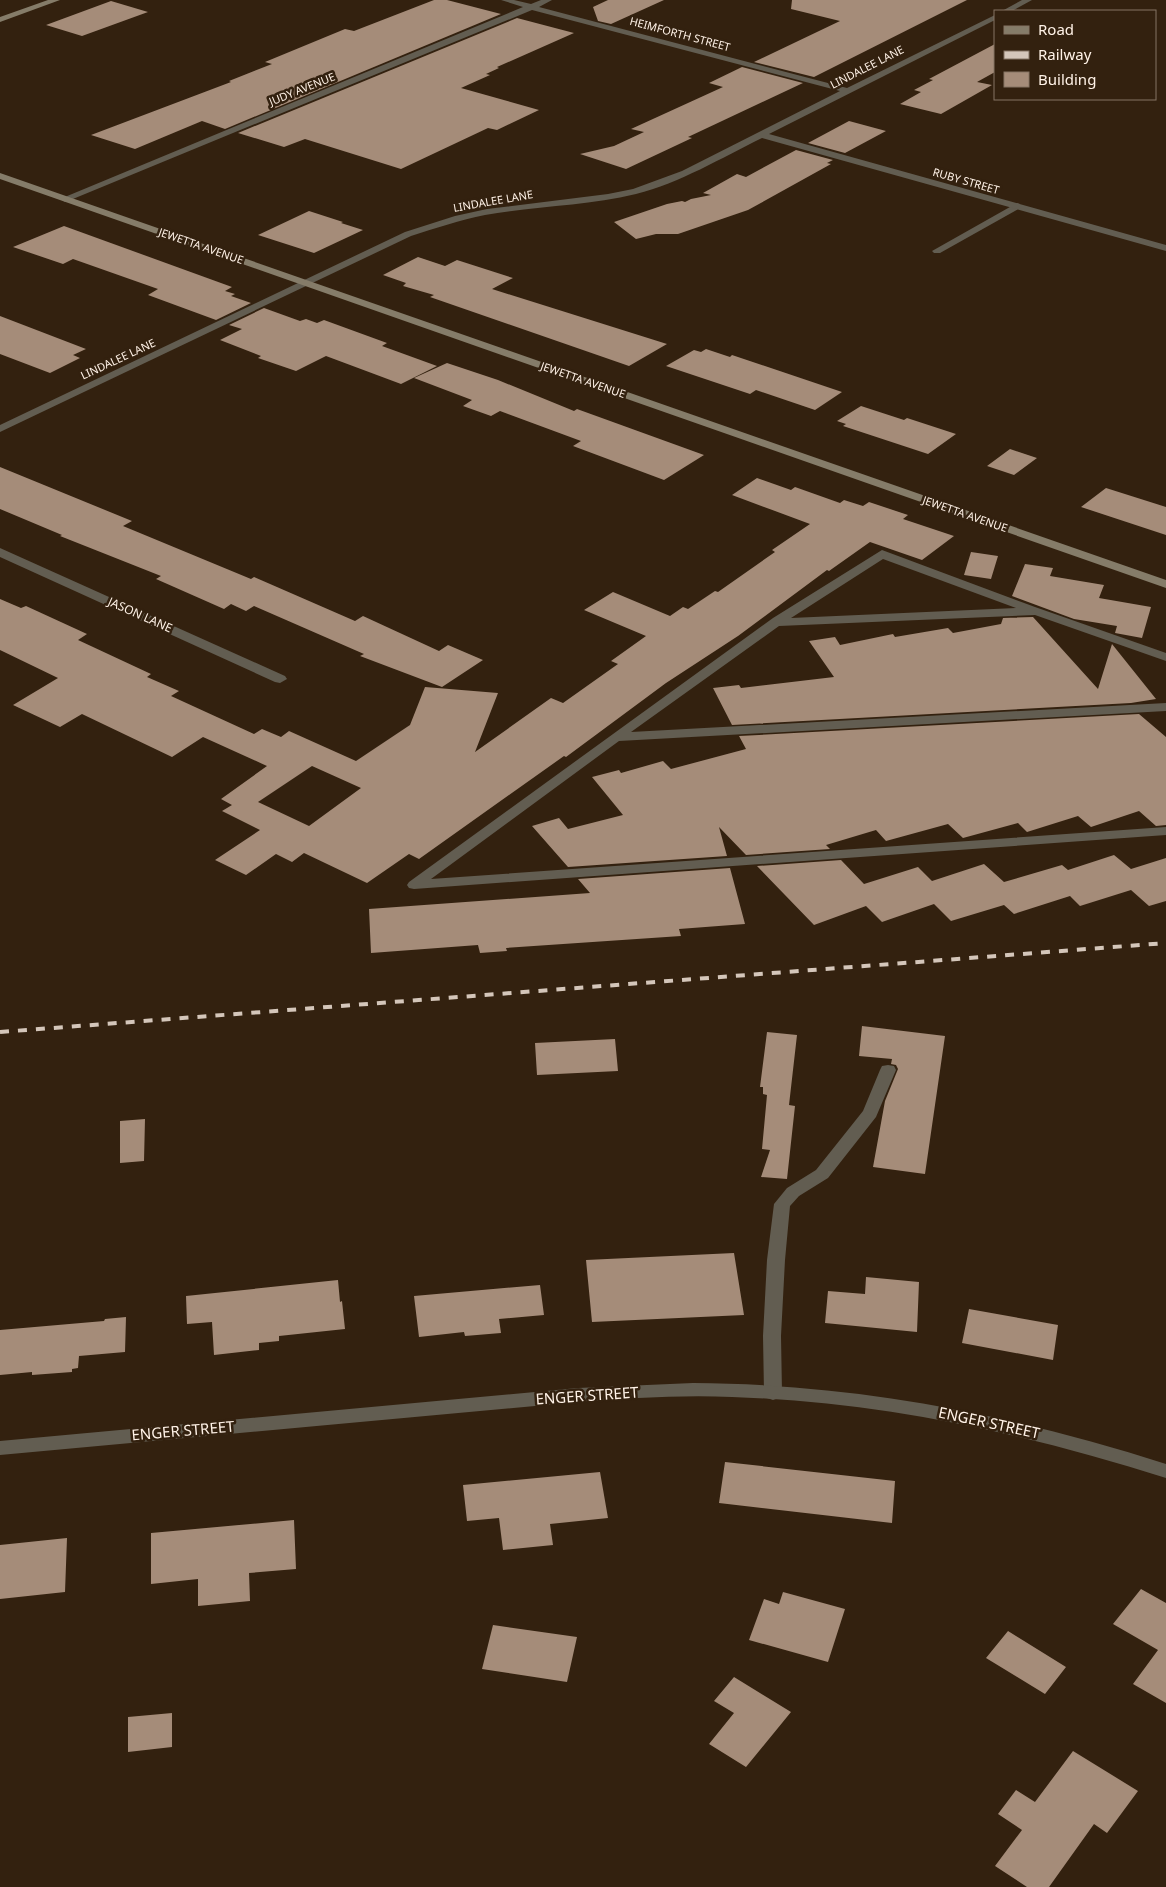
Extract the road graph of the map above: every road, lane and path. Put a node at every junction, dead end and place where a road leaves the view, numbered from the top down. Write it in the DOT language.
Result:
graph roads {
  1 [pos="56,0"];
  2 [pos="505,0"];
  3 [pos="548,0"];
  4 [pos="1028,0"];
  5 [pos="531,7"];
  6 [pos="1008,10"];
  7 [pos="994,18"];
  8 [pos="0,20"];
  9 [pos="849,90"];
  10 [pos="761,135"];
  11 [pos="0,176"];
  12 [pos="65,199"];
  13 [pos="1017,206"];
  14 [pos="1166,248"];
  15 [pos="937,251"];
  16 [pos="306,283"];
  17 [pos="0,429"];
  18 [pos="0,552"];
  19 [pos="1166,584"];
  20 [pos="1036,611"];
  21 [pos="776,622"];
  22 [pos="1166,657"];
  23 [pos="280,679"];
  24 [pos="1166,707"];
  25 [pos="616,737"];
  26 [pos="1166,831"];
  27 [pos="888,1070"];
  28 [pos="773,1393"];
  29 [pos="0,1448"];
  30 [pos="1166,1471"];
  1 -- 8 [label="street"];
  2 -- 5 [label="street, HEIMFORTH STREET"];
  3 -- 5 [label="street, JUDY AVENUE"];
  4 -- 6 [label="street"];
  5 -- 9 [label="street, HEIMFORTH STREET"];
  5 -- 12 [label="street, JUDY AVENUE"];
  7 -- 9 [label="street, LINDALEE LANE"];
  9 -- 10 [label="street, LINDALEE LANE"];
  10 -- 13 [label="street, RUBY STREET"];
  10 -- 16 [label="street, LINDALEE LANE"];
  11 -- 12 [label="street, JEWETTA AVENUE"];
  12 -- 16 [label="street, JEWETTA AVENUE"];
  13 -- 14 [label="street, RUBY STREET"];
  13 -- 15 [label="street"];
  16 -- 17 [label="street, LINDALEE LANE"];
  16 -- 19 [label="street, JEWETTA AVENUE"];
  18 -- 23 [label="street, JASON LANE"];
  20 -- 21 [label="street"];
  20 -- 21 [label="street"];
  20 -- 22 [label="street"];
  21 -- 25 [label="street"];
  24 -- 25 [label="street"];
  25 -- 26 [label="street"];
  27 -- 28 [label="street"];
  28 -- 29 [label="street, ENGER STREET"];
  28 -- 30 [label="street, ENGER STREET"];
}
